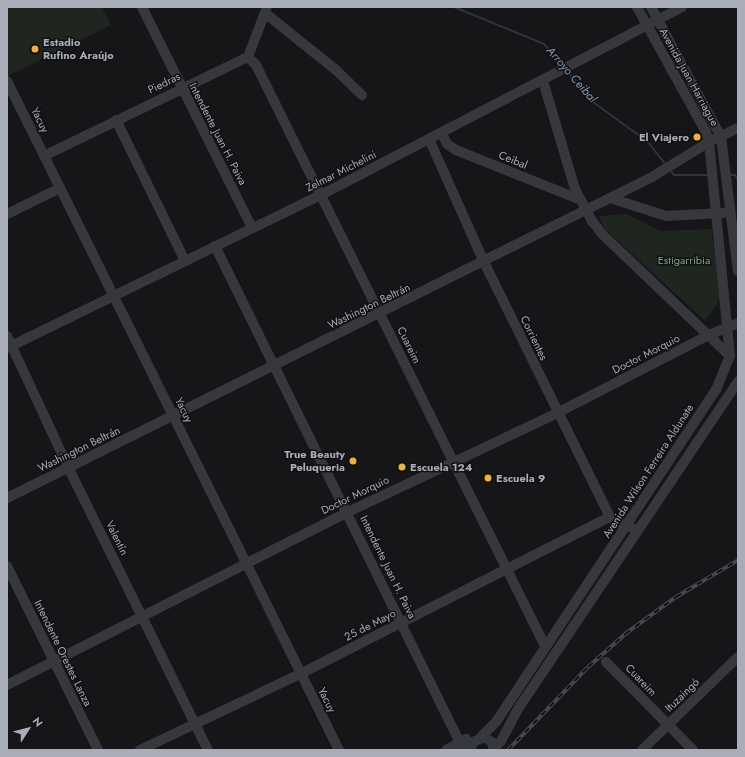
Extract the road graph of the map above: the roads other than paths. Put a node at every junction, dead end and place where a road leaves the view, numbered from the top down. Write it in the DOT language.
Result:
graph roads {
  1 [pos="142,7"];
  2 [pos="636,7"];
  3 [pos="651,7"];
  4 [pos="682,7"];
  5 [pos="266,10"];
  6 [pos="658,20"];
  7 [pos="648,26"];
  8 [pos="248,57"];
  9 [pos="7,81"];
  10 [pos="543,81"];
  11 [pos="181,88"];
  12 [pos="362,95"];
  13 [pos="116,120"];
  14 [pos="738,128"];
  15 [pos="442,133"];
  16 [pos="721,137"];
  17 [pos="429,140"];
  18 [pos="709,142"];
  19 [pos="44,156"];
  20 [pos="715,184"];
  21 [pos="60,188"];
  22 [pos="321,195"];
  23 [pos="610,198"];
  24 [pos="582,200"];
  25 [pos="587,210"];
  26 [pos="731,212"];
  27 [pos="717,213"];
  28 [pos="7,214"];
  29 [pos="252,228"];
  30 [pos="216,246"];
  31 [pos="185,261"];
  32 [pos="484,262"];
  33 [pos="738,271"];
  34 [pos="115,295"];
  35 [pos="381,314"];
  36 [pos="733,325"];
  37 [pos="709,335"];
  38 [pos="7,336"];
  39 [pos="9,347"];
  40 [pos="730,356"];
  41 [pos="274,366"];
  42 [pos="738,381"];
  43 [pos="557,413"];
  44 [pos="173,417"];
  45 [pos="453,461"];
  46 [pos="68,467"];
  47 [pos="7,498"];
  48 [pos="348,512"];
  49 [pos="610,517"];
  50 [pos="627,524"];
  51 [pos="638,531"];
  52 [pos="246,563"];
  53 [pos="7,566"];
  54 [pos="507,569"];
  55 [pos="142,616"];
  56 [pos="402,622"];
  57 [pos="545,646"];
  58 [pos="738,657"];
  59 [pos="54,661"];
  60 [pos="606,662"];
  61 [pos="300,674"];
  62 [pos="7,685"];
  63 [pos="195,724"];
  64 [pos="668,725"];
  65 [pos="478,738"];
  66 [pos="465,747"];
  67 [pos="496,748"];
  68 [pos="449,749"];
  69 [pos="98,750"];
  70 [pos="140,750"];
  71 [pos="208,750"];
  72 [pos="339,750"];
  73 [pos="642,750"];
  74 [pos="693,750"];
  1 -- 11 [label="street, Intendente Juan H. Paiva"];
  2 -- 7 [label="street, Avenida Juan Harriague"];
  3 -- 6 [label="street, Avenida Juan Harriague"];
  4 -- 6 [label="street, Zelmar Michelini"];
  5 -- 8 [label="street"];
  5 -- 12 [label="street"];
  6 -- 7 [label="street, Zelmar Michelini"];
  6 -- 16 [label="street, Avenida Juan Harriague"];
  7 -- 10 [label="street, Zelmar Michelini"];
  7 -- 18 [label="street, Avenida Juan Harriague"];
  8 -- 11 [label="street, Piedras"];
  8 -- 22 [label="street, Cuareim"];
  9 -- 19 [label="street, Yacuy"];
  10 -- 15 [label="street, Zelmar Michelini"];
  10 -- 24 [label="street"];
  11 -- 13 [label="street, Piedras"];
  11 -- 29 [label="street, Intendente Juan H. Paiva"];
  13 -- 19 [label="street, Piedras"];
  13 -- 31 [label="street"];
  14 -- 16 [label="street, Washington Beltrán"];
  15 -- 17 [label="street, Zelmar Michelini"];
  15 -- 24 [label="street, Ceibal"];
  16 -- 18 [label="street, Washington Beltrán"];
  16 -- 26 [label="street, Avenida Juan Harriague"];
  17 -- 22 [label="street, Zelmar Michelini"];
  17 -- 32 [label="street, Corrientes"];
  18 -- 20 [label="street, Avenida Juan Harriague"];
  18 -- 23 [label="street, Washington Beltrán"];
  19 -- 21 [label="street, Yacuy"];
  20 -- 27 [label="street, Avenida Wilson Ferreira Aldunate"];
  21 -- 28 [label="street"];
  21 -- 34 [label="street, Yacuy"];
  22 -- 29 [label="street, Zelmar Michelini"];
  22 -- 35 [label="street, Cuareim"];
  23 -- 25 [label="street, Washington Beltrán"];
  23 -- 27 [label="street"];
  24 -- 25 [label="street"];
  25 -- 32 [label="street, Washington Beltrán"];
  25 -- 37 [label="street"];
  26 -- 27 [label="street"];
  26 -- 33 [label="street"];
  27 -- 36 [label="street, Avenida Wilson Ferreira Aldunate"];
  29 -- 30 [label="street, Zelmar Michelini"];
  30 -- 31 [label="street, Zelmar Michelini"];
  30 -- 41 [label="street, Intendente Juan H. Paiva"];
  31 -- 34 [label="street, Zelmar Michelini"];
  32 -- 35 [label="street, Washington Beltrán"];
  32 -- 43 [label="street, Corrientes"];
  34 -- 39 [label="street, Zelmar Michelini"];
  34 -- 44 [label="street, Yacuy"];
  35 -- 41 [label="street, Washington Beltrán"];
  35 -- 45 [label="street, Cuareim"];
  36 -- 37 [label="street, Doctor Morquio"];
  36 -- 40 [label="street, Avenida Wilson Ferreira Aldunate"];
  37 -- 40 [label="street"];
  37 -- 43 [label="street, Doctor Morquio"];
  38 -- 39 [label="street, Valentín"];
  39 -- 46 [label="street, Valentín"];
  40 -- 50 [label="street, Avenida Wilson Ferreira Aldunate"];
  41 -- 44 [label="street, Washington Beltrán"];
  41 -- 48 [label="street, Intendente Juan H. Paiva"];
  42 -- 51 [label="street"];
  43 -- 45 [label="street, Doctor Morquio"];
  43 -- 49 [label="street, Corrientes"];
  44 -- 46 [label="street, Washington Beltrán"];
  44 -- 52 [label="street, Yacuy"];
  45 -- 48 [label="street, Doctor Morquio"];
  45 -- 54 [label="street, Cuareim"];
  46 -- 47 [label="street, Washington Beltrán"];
  46 -- 55 [label="street, Valentín"];
  48 -- 52 [label="street, Doctor Morquio"];
  48 -- 56 [label="street, Intendente Juan H. Paiva"];
  49 -- 50 [label="street"];
  49 -- 54 [label="street, 25 de Mayo"];
  50 -- 51 [label="street"];
  50 -- 57 [label="street, Avenida Wilson Ferreira Aldunate"];
  51 -- 67 [label="street"];
  52 -- 55 [label="street, Doctor Morquio"];
  52 -- 61 [label="street, Yacuy"];
  53 -- 59 [label="street, Intendente Orestes Lanza"];
  54 -- 56 [label="street, 25 de Mayo"];
  54 -- 57 [label="street, Cuareim"];
  55 -- 59 [label="street, Doctor Morquio"];
  55 -- 63 [label="street, Valentín"];
  56 -- 61 [label="street, 25 de Mayo"];
  56 -- 66 [label="street, Intendente Juan H. Paiva"];
  57 -- 65 [label="street, Avenida Wilson Ferreira Aldunate"];
  58 -- 64 [label="street, Ituzaingó"];
  59 -- 62 [label="street, Doctor Morquio"];
  59 -- 69 [label="street, Intendente Orestes Lanza"];
  60 -- 64 [label="street, Cuareim"];
  61 -- 63 [label="street, 25 de Mayo"];
  61 -- 72 [label="street, Yacuy"];
  63 -- 70 [label="street, 25 de Mayo"];
  63 -- 71 [label="street, Valentín"];
  64 -- 73 [label="street, Ituzaingó"];
  64 -- 74 [label="street, Cuareim"];
  65 -- 66 [label="street"];
  65 -- 67 [label="street"];
  66 -- 68 [label="street"];
}
